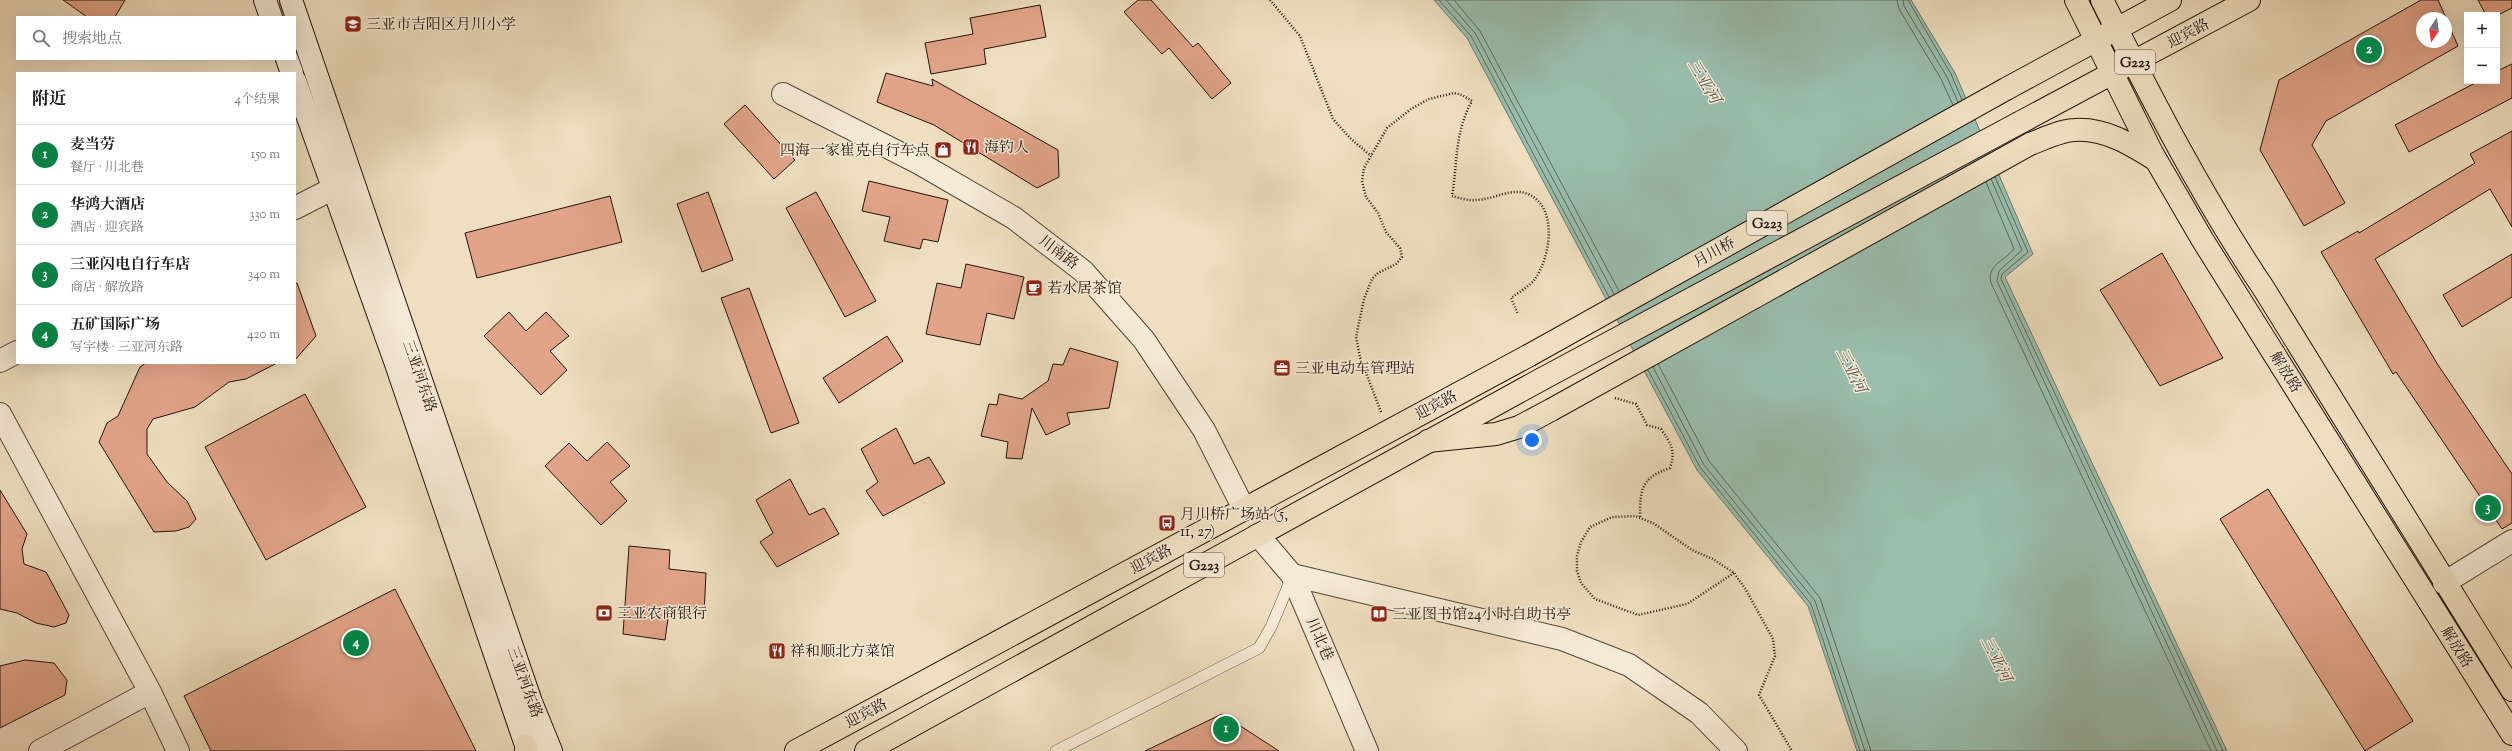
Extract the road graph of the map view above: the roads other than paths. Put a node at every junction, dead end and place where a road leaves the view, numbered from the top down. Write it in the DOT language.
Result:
graph roads {
  1 [pos="265,0"];
  2 [pos="291,0"];
  3 [pos="2076,0"];
  4 [pos="2102,0"];
  5 [pos="2170,0"];
  6 [pos="2249,0"];
  7 [pos="271,16"];
  8 [pos="2117,30"];
  9 [pos="2097,41"];
  10 [pos="287,60"];
  11 [pos="2134,63"];
  12 [pos="292,72"];
  13 [pos="2113,74"];
  14 [pos="296,84"];
  15 [pos="783,94"];
  16 [pos="2021,122"];
  17 [pos="2156,160"];
  18 [pos="334,188"];
  19 [pos="296,207"];
  20 [pos="16,353"];
  21 [pos="1528,356"];
  22 [pos="0,361"];
  23 [pos="1542,379"];
  24 [pos="0,414"];
  25 [pos="1428,441"];
  26 [pos="1244,509"];
  27 [pos="1258,535"];
  28 [pos="2512,541"];
  29 [pos="1292,575"];
  30 [pos="2444,583"];
  31 [pos="2512,690"];
  32 [pos="150,692"];
  33 [pos="542,728"];
  34 [pos="2512,734"];
  35 [pos="527,749"];
  36 [pos="40,751"];
  37 [pos="178,751"];
  38 [pos="551,751"];
  39 [pos="561,751"];
  40 [pos="796,751"];
  41 [pos="866,751"];
  42 [pos="1056,751"];
  43 [pos="1367,751"];
  44 [pos="1736,751"];
  1 -- 7 [label="street"];
  2 -- 33 [label="street, 三亚河东路"];
  3 -- 9 [label="main road, 解放路"];
  4 -- 8 [label="main road, 解放路"];
  5 -- 8 [label="main road, G223"];
  6 -- 11 [label="main road, 迎宾路 / G223"];
  8 -- 9 [label="main road, G223"];
  8 -- 11 [label="main road, 解放路"];
  9 -- 13 [label="main road, 解放路"];
  9 -- 21 [label="main road, 月川桥 / G223, bridge"];
  10 -- 12 [label="street"];
  11 -- 13 [label="main road, 迎宾路 / G223"];
  11 -- 30 [label="main road, 解放路"];
  13 -- 16 [label="main road, 迎宾路 / G223"];
  13 -- 17 [label="main road, 解放路"];
  14 -- 18 [label="street, 三亚河东路"];
  15 -- 26 [label="street, 川南路"];
  16 -- 23 [label="main road, 月川桥 / G223, bridge"];
  17 -- 25 [label="main road, bridge"];
  17 -- 34 [label="main road, 解放路"];
  18 -- 19 [label="street"];
  18 -- 35 [label="street, 三亚河东路"];
  20 -- 22 [label="street"];
  21 -- 26 [label="main road, 迎宾路 / G223"];
  23 -- 25 [label="main road, 迎宾路 / G223"];
  24 -- 32 [label="street"];
  25 -- 27 [label="main road, 迎宾路 / G223"];
  26 -- 40 [label="main road, 迎宾路 / G223"];
  27 -- 29 [label="street, 川北巷"];
  27 -- 41 [label="main road, 迎宾路 / G223"];
  28 -- 30 [label="street"];
  29 -- 42 [label="lane"];
  29 -- 43 [label="street, 川北巷"];
  29 -- 44 [label="street"];
  30 -- 31 [label="main road, 解放路"];
  32 -- 36 [label="street"];
  32 -- 37 [label="street"];
  33 -- 38 [label="street, 三亚河东路"];
  33 -- 39 [label="street"];
}
